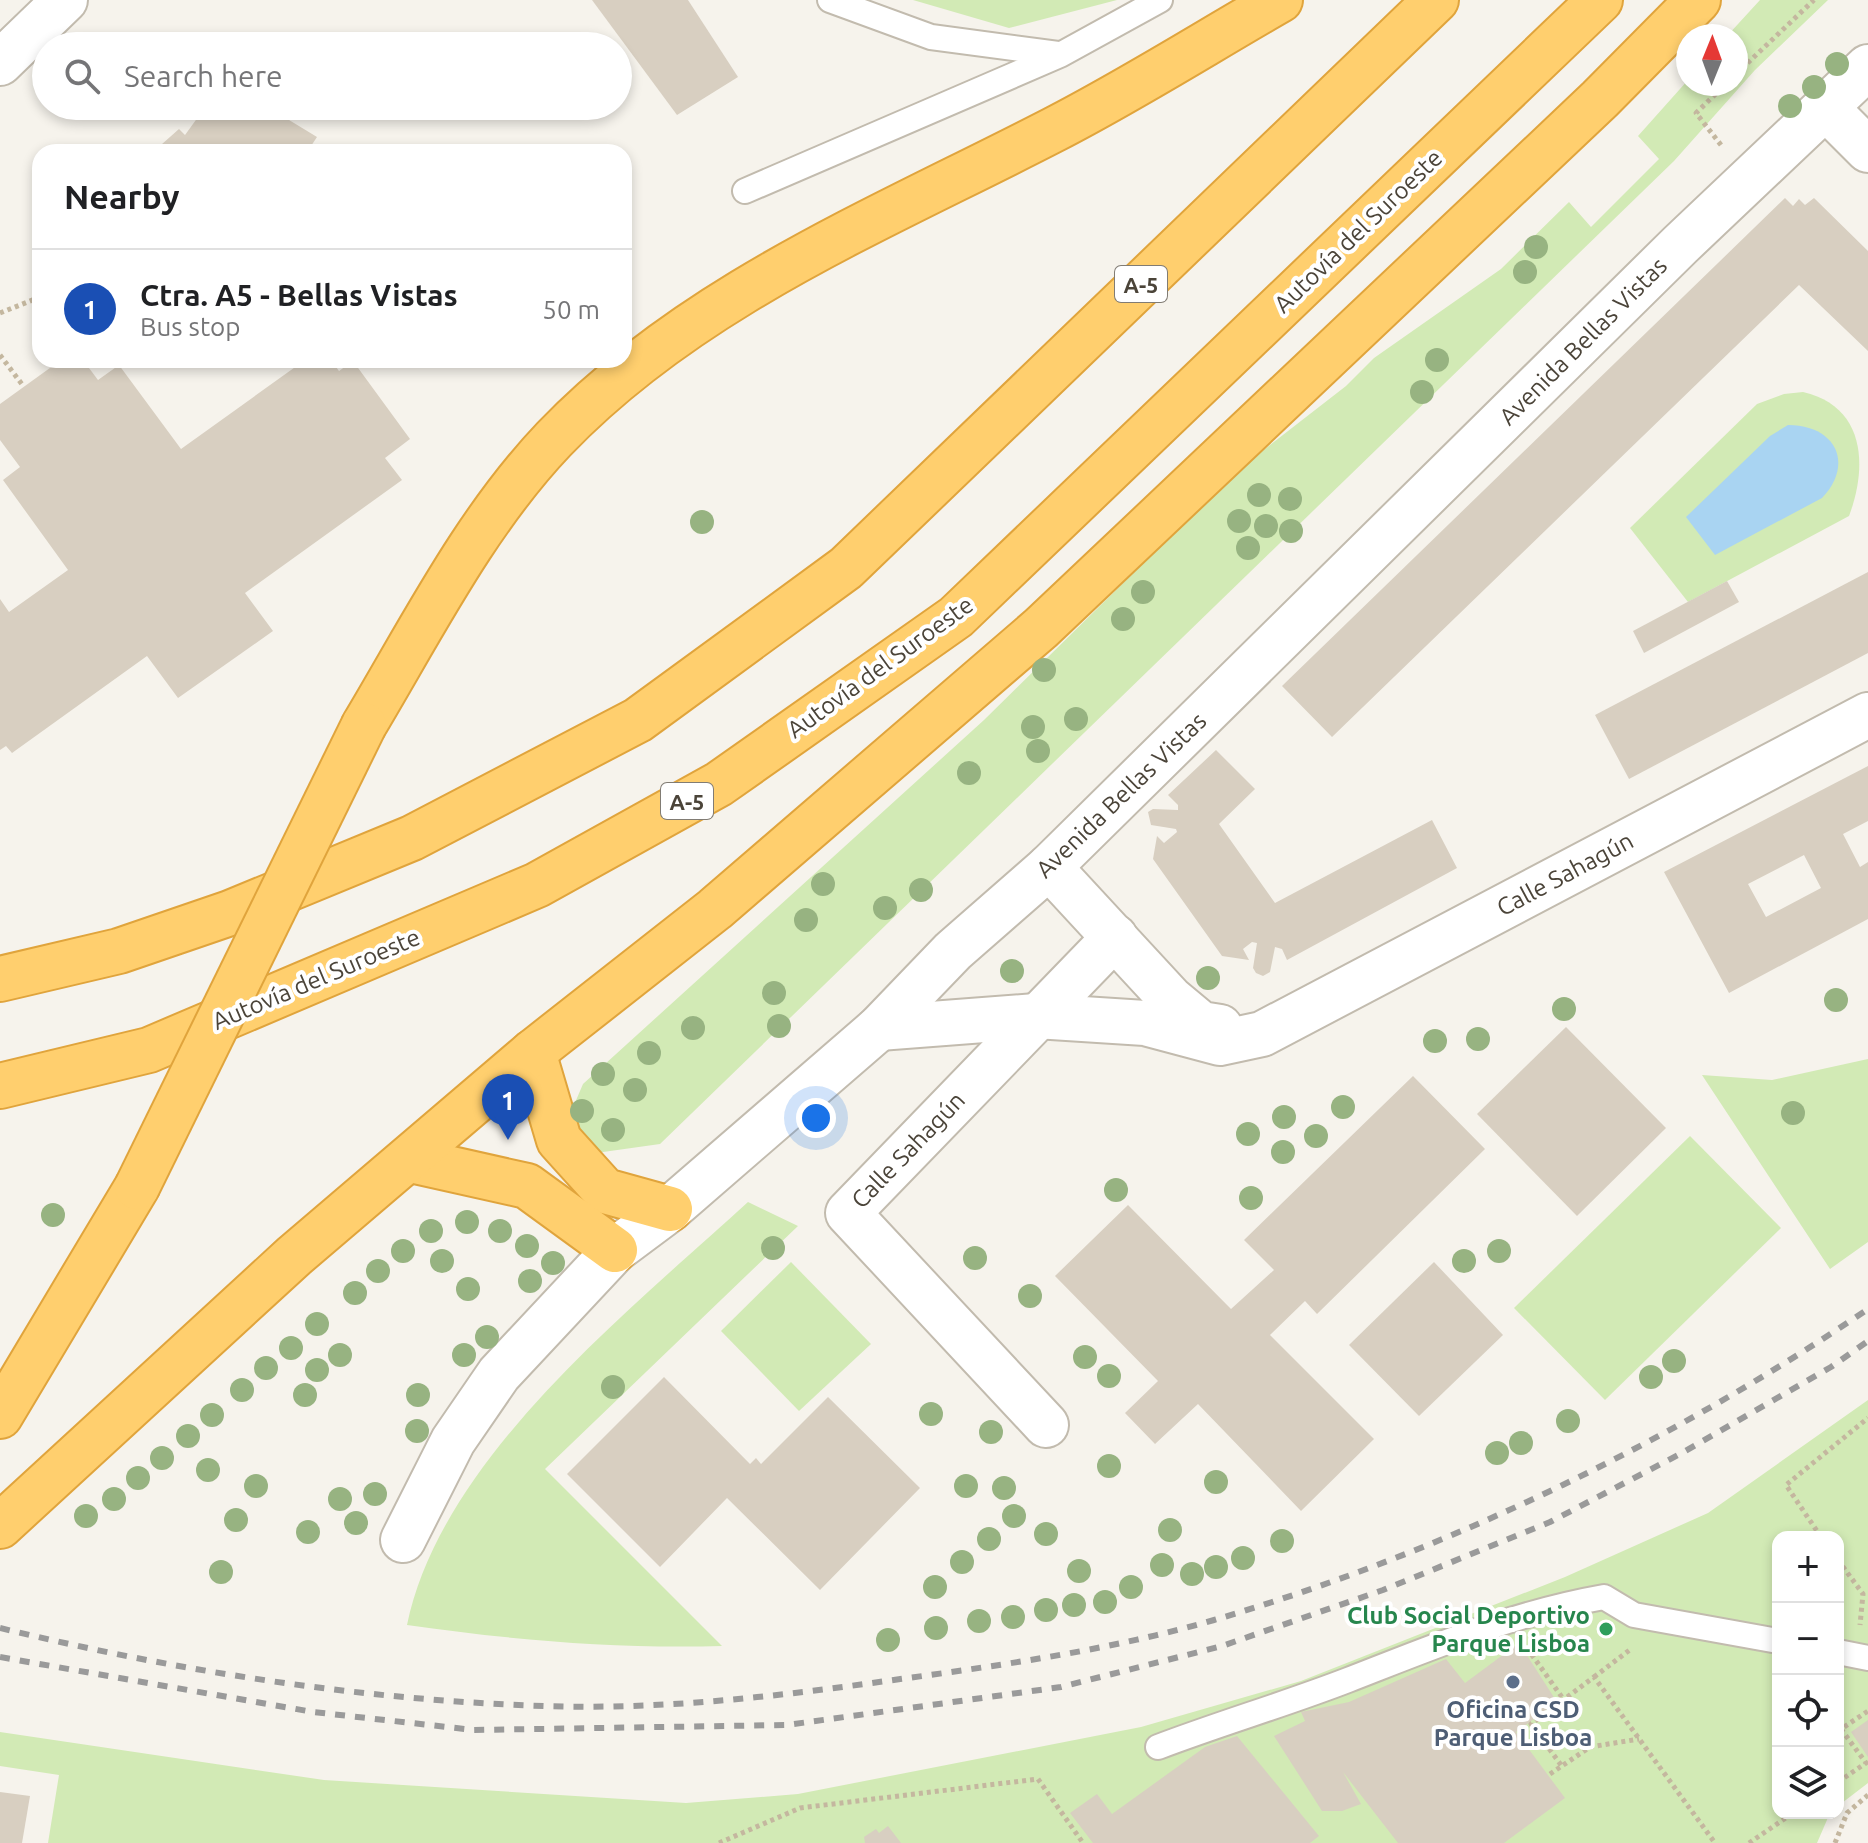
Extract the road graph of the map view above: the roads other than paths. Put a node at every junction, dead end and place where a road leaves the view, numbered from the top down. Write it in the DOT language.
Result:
graph roads {
  1 [pos="65,0"];
  2 [pos="830,0"];
  3 [pos="1160,0"];
  4 [pos="1280,0"];
  5 [pos="1436,0"];
  6 [pos="1600,0"];
  7 [pos="1698,0"];
  8 [pos="1060,55"];
  9 [pos="0,63"];
  10 [pos="1868,67"];
  11 [pos="1826,108"];
  12 [pos="1868,150"];
  13 [pos="745,191"];
  14 [pos="632,367"];
  15 [pos="631,368"];
  16 [pos="1868,715"];
  17 [pos="1049,867"];
  18 [pos="1115,937"];
  19 [pos="0,979"];
  20 [pos="1036,1016"];
  21 [pos="879,1028"];
  22 [pos="1262,1034"];
  23 [pos="533,1052"];
  24 [pos="0,1086"];
  25 [pos="411,1160"];
  26 [pos="670,1209"];
  27 [pos="615,1250"];
  28 [pos="0,1416"];
  29 [pos="1046,1425"];
  30 [pos="0,1526"];
  31 [pos="403,1540"];
  32 [pos="1772,1640"];
  33 [pos="1844,1653"];
  34 [pos="1868,1658"];
  35 [pos="1158,1747"];
  1 -- 9 [label="street"];
  2 -- 8 [label="lane"];
  3 -- 8 [label="lane"];
  4 -- 14 [label="highway, bridge"];
  5 -- 19 [label="highway, A-5"];
  6 -- 24 [label="highway, Autovía del Suroeste / A-5"];
  7 -- 23 [label="highway"];
  8 -- 13 [label="lane"];
  10 -- 11 [label="street, Avenida Bellas Vistas"];
  11 -- 12 [label="street"];
  11 -- 17 [label="street, Avenida Bellas Vistas"];
  15 -- 28 [label="highway, bridge"];
  16 -- 22 [label="street, Calle Sahagún"];
  17 -- 18 [label="street"];
  17 -- 21 [label="street, Avenida Bellas Vistas"];
  18 -- 20 [label="street"];
  18 -- 22 [label="street"];
  20 -- 21 [label="street, Calle Sahagún"];
  20 -- 22 [label="street, Calle Sahagún"];
  20 -- 29 [label="street, Calle Sahagún"];
  21 -- 26 [label="street, Avenida Bellas Vistas"];
  23 -- 25 [label="highway"];
  23 -- 26 [label="highway"];
  25 -- 27 [label="highway"];
  25 -- 30 [label="highway"];
  26 -- 27 [label="street, Avenida Bellas Vistas"];
  27 -- 31 [label="street, Avenida Bellas Vistas"];
  32 -- 35 [label="lane"];
  33 -- 34 [label="lane"];
}
